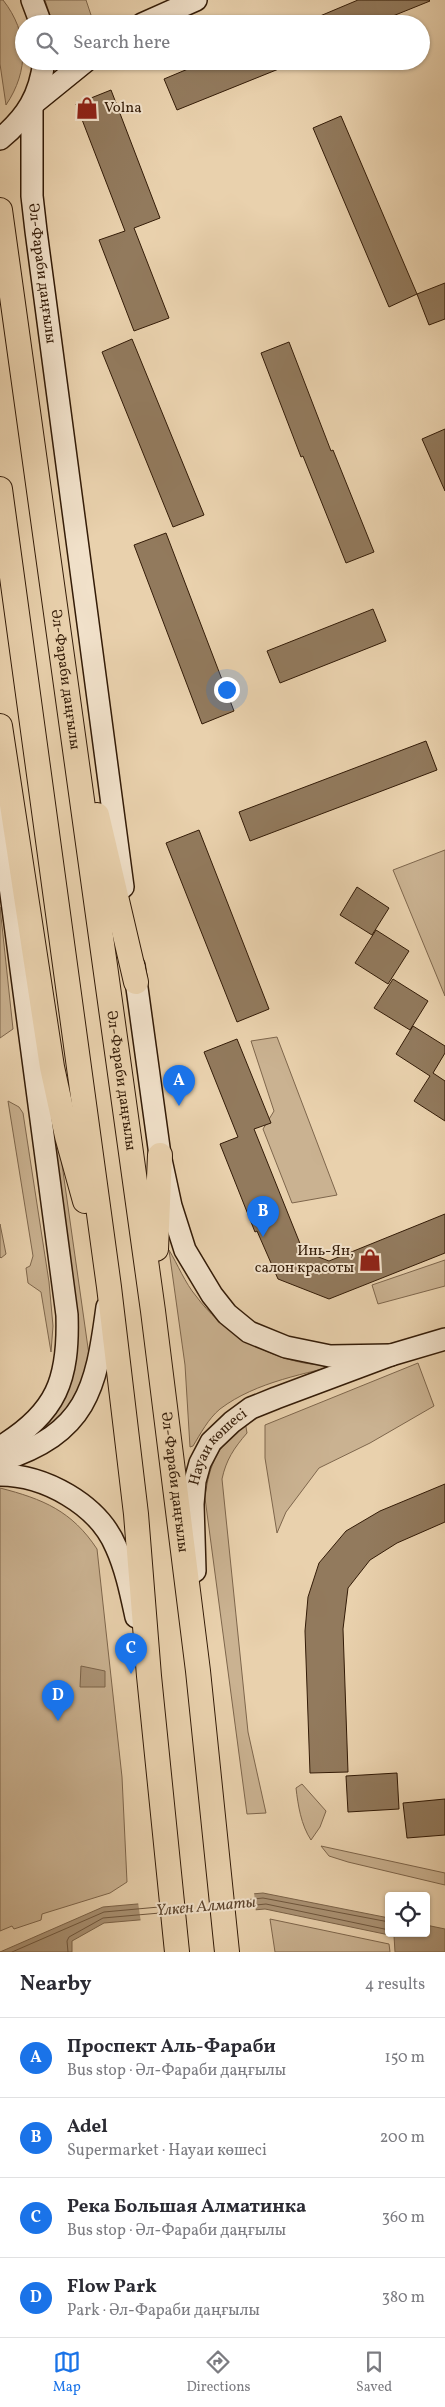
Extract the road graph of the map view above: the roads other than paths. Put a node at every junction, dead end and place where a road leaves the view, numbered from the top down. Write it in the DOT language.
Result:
graph roads {
  1 [pos="32,0"];
  2 [pos="196,0"];
  3 [pos="38,15"];
  4 [pos="162,15"];
  5 [pos="43,70"];
  6 [pos="75,70"];
  7 [pos="32,104"];
  8 [pos="5,135"];
  9 [pos="0,210"];
  10 [pos="0,489"];
  11 [pos="61,662"];
  12 [pos="0,726"];
  13 [pos="0,811"];
  14 [pos="136,982"];
  15 [pos="160,1154"];
  16 [pos="109,1287"];
  17 [pos="153,1311"];
  18 [pos="445,1339"];
  19 [pos="391,1354"];
  20 [pos="0,1447"];
  21 [pos="0,1460"];
  22 [pos="0,1475"];
  23 [pos="198,1671"];
  24 [pos="149,1676"];
  25 [pos="177,1952"];
  26 [pos="227,1952"];
  1 -- 3 [label="street"];
  2 -- 4 [label="street"];
  5 -- 7 [label="street"];
  6 -- 7 [label="street"];
  7 -- 8 [label="street"];
  7 -- 14 [label="street, Әл-Фараби даңғылы"];
  9 -- 11 [label="main road, Әл-Фараби даңғылы"];
  10 -- 16 [label="main road"];
  11 -- 14 [label="main road"];
  11 -- 17 [label="main road, Әл-Фараби даңғылы"];
  12 -- 16 [label="main road"];
  13 -- 20 [label="street"];
  14 -- 15 [label="street, Әл-Фараби даңғылы"];
  15 -- 17 [label="main road"];
  15 -- 19 [label="street, Науаи көшесі"];
  16 -- 21 [label="street"];
  16 -- 24 [label="main road"];
  17 -- 23 [label="main road, Әл-Фараби даңғылы"];
  18 -- 19 [label="street, Науаи көшесі"];
  19 -- 23 [label="street, Науаи көшесі"];
  22 -- 24 [label="street"];
  23 -- 26 [label="main road, Әл-Фараби даңғылы"];
  24 -- 25 [label="main road"];
}
